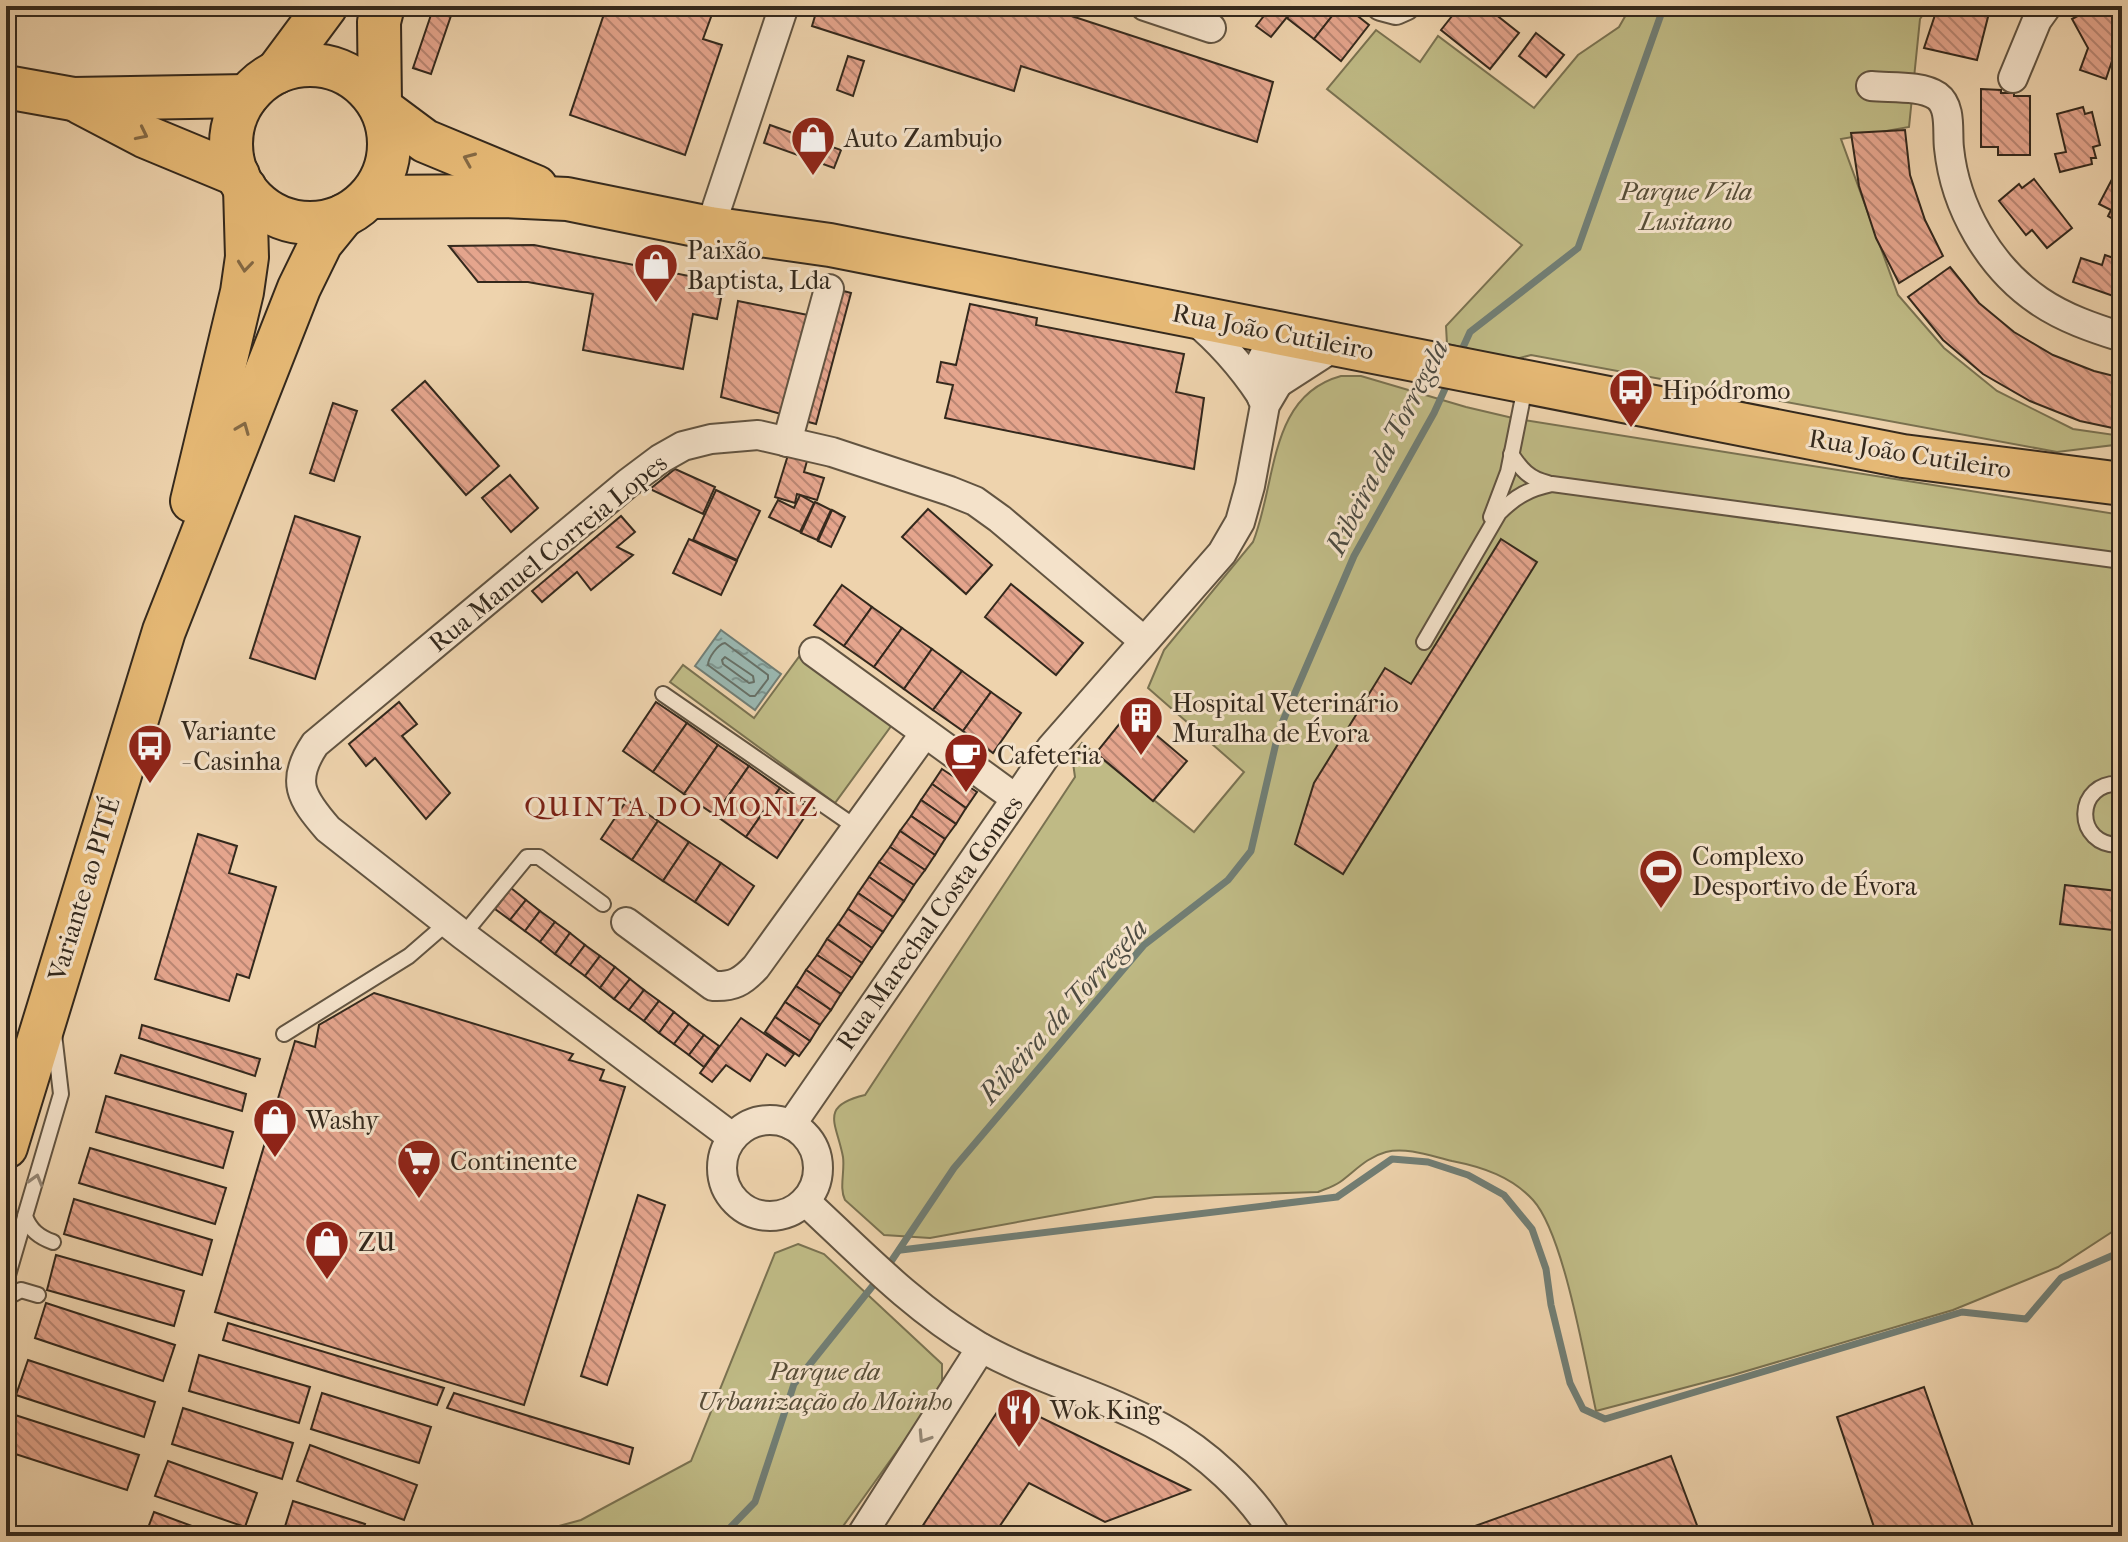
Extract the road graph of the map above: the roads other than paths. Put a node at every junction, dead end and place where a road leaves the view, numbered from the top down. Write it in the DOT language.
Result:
graph roads {
  1 [pos="326,6"];
  2 [pos="383,6"];
  3 [pos="784,6"];
  4 [pos="1145,6"];
  5 [pos="2047,6"];
  6 [pos="1211,28"];
  7 [pos="2013,78"];
  8 [pos="262,84"];
  9 [pos="1871,86"];
  10 [pos="6,87"];
  11 [pos="73,99"];
  12 [pos="381,107"];
  13 [pos="241,182"];
  14 [pos="567,199"];
  15 [pos="356,206"];
  16 [pos="710,228"];
  17 [pos="829,289"];
  18 [pos="1190,316"];
  19 [pos="1285,334"];
  20 [pos="2122,337"];
  21 [pos="1337,345"];
  22 [pos="1526,382"];
  23 [pos="1268,394"];
  24 [pos="787,442"];
  25 [pos="1511,454"];
  26 [pos="1552,484"];
  27 [pos="2122,484"];
  28 [pos="1485,533"];
  29 [pos="2122,561"];
  30 [pos="164,631"];
  31 [pos="1144,641"];
  32 [pos="1424,642"];
  33 [pos="814,652"];
  34 [pos="663,694"];
  35 [pos="925,733"];
  36 [pos="2122,784"];
  37 [pos="1015,798"];
  38 [pos="857,828"];
  39 [pos="2122,845"];
  40 [pos="603,904"];
  41 [pos="626,922"];
  42 [pos="455,929"];
  43 [pos="50,1000"];
  44 [pos="284,1034"];
  45 [pos="791,1125"];
  46 [pos="732,1137"];
  47 [pos="6,1147"];
  48 [pos="805,1201"];
  49 [pos="25,1216"];
  50 [pos="53,1242"];
  51 [pos="6,1282"];
  52 [pos="38,1295"];
  53 [pos="6,1298"];
  54 [pos="981,1348"];
  55 [pos="861,1536"];
  56 [pos="1276,1536"];
  1 -- 8 [label="main road"];
  2 -- 12 [label="main road"];
  3 -- 16 [label="street"];
  4 -- 6 [label="street"];
  5 -- 7 [label="street"];
  8 -- 11 [label="main road"];
  8 -- 12 [label="main road"];
  8 -- 13 [label="main road"];
  9 -- 20 [label="street"];
  10 -- 11 [label="main road"];
  11 -- 13 [label="main road, one-way"];
  14 -- 12 [label="main road, Rua João Cutileiro, one-way"];
  12 -- 15 [label="main road"];
  13 -- 15 [label="main road"];
  13 -- 30 [label="main road, Variante ao PITÉ, one-way"];
  14 -- 15 [label="main road, Rua João Cutileiro"];
  14 -- 16 [label="main road, Rua João Cutileiro"];
  30 -- 15 [label="main road, Variante ao PITÉ, one-way"];
  16 -- 18 [label="main road, Rua João Cutileiro"];
  17 -- 24 [label="street"];
  18 -- 19 [label="main road, Rua João Cutileiro"];
  18 -- 23 [label="street"];
  19 -- 21 [label="main road, Rua João Cutileiro"];
  19 -- 23 [label="street, Rua Marechal Costa Gomes"];
  21 -- 22 [label="main road, Rua João Cutileiro"];
  21 -- 23 [label="street"];
  22 -- 25 [label="lane"];
  22 -- 27 [label="main road, Rua João Cutileiro"];
  23 -- 31 [label="street, Rua Marechal Costa Gomes"];
  24 -- 31 [label="street, Rua Manuel Correia Lopes"];
  24 -- 42 [label="street, Rua Manuel Correia Lopes"];
  25 -- 26 [label="lane"];
  25 -- 28 [label="lane"];
  26 -- 28 [label="lane"];
  26 -- 29 [label="lane"];
  28 -- 32 [label="lane"];
  30 -- 43 [label="main road, Variante ao PITÉ"];
  31 -- 37 [label="street, Rua Marechal Costa Gomes"];
  33 -- 35 [label="street"];
  34 -- 38 [label="lane"];
  35 -- 37 [label="street"];
  35 -- 38 [label="street"];
  36 -- 39 [label="lane"];
  37 -- 45 [label="street, Rua Marechal Costa Gomes"];
  38 -- 41 [label="street"];
  40 -- 42 [label="lane"];
  42 -- 44 [label="lane"];
  42 -- 46 [label="street, Rua Manuel Correia Lopes"];
  43 -- 47 [label="main road, Variante ao PITÉ"];
  49 -- 43 [label="lane, one-way"];
  45 -- 46 [label="street"];
  45 -- 48 [label="street"];
  46 -- 48 [label="street"];
  48 -- 54 [label="street"];
  49 -- 50 [label="lane"];
  49 -- 51 [label="lane"];
  52 -- 53 [label="lane"];
  54 -- 55 [label="street, one-way"];
  54 -- 56 [label="street"];
}
